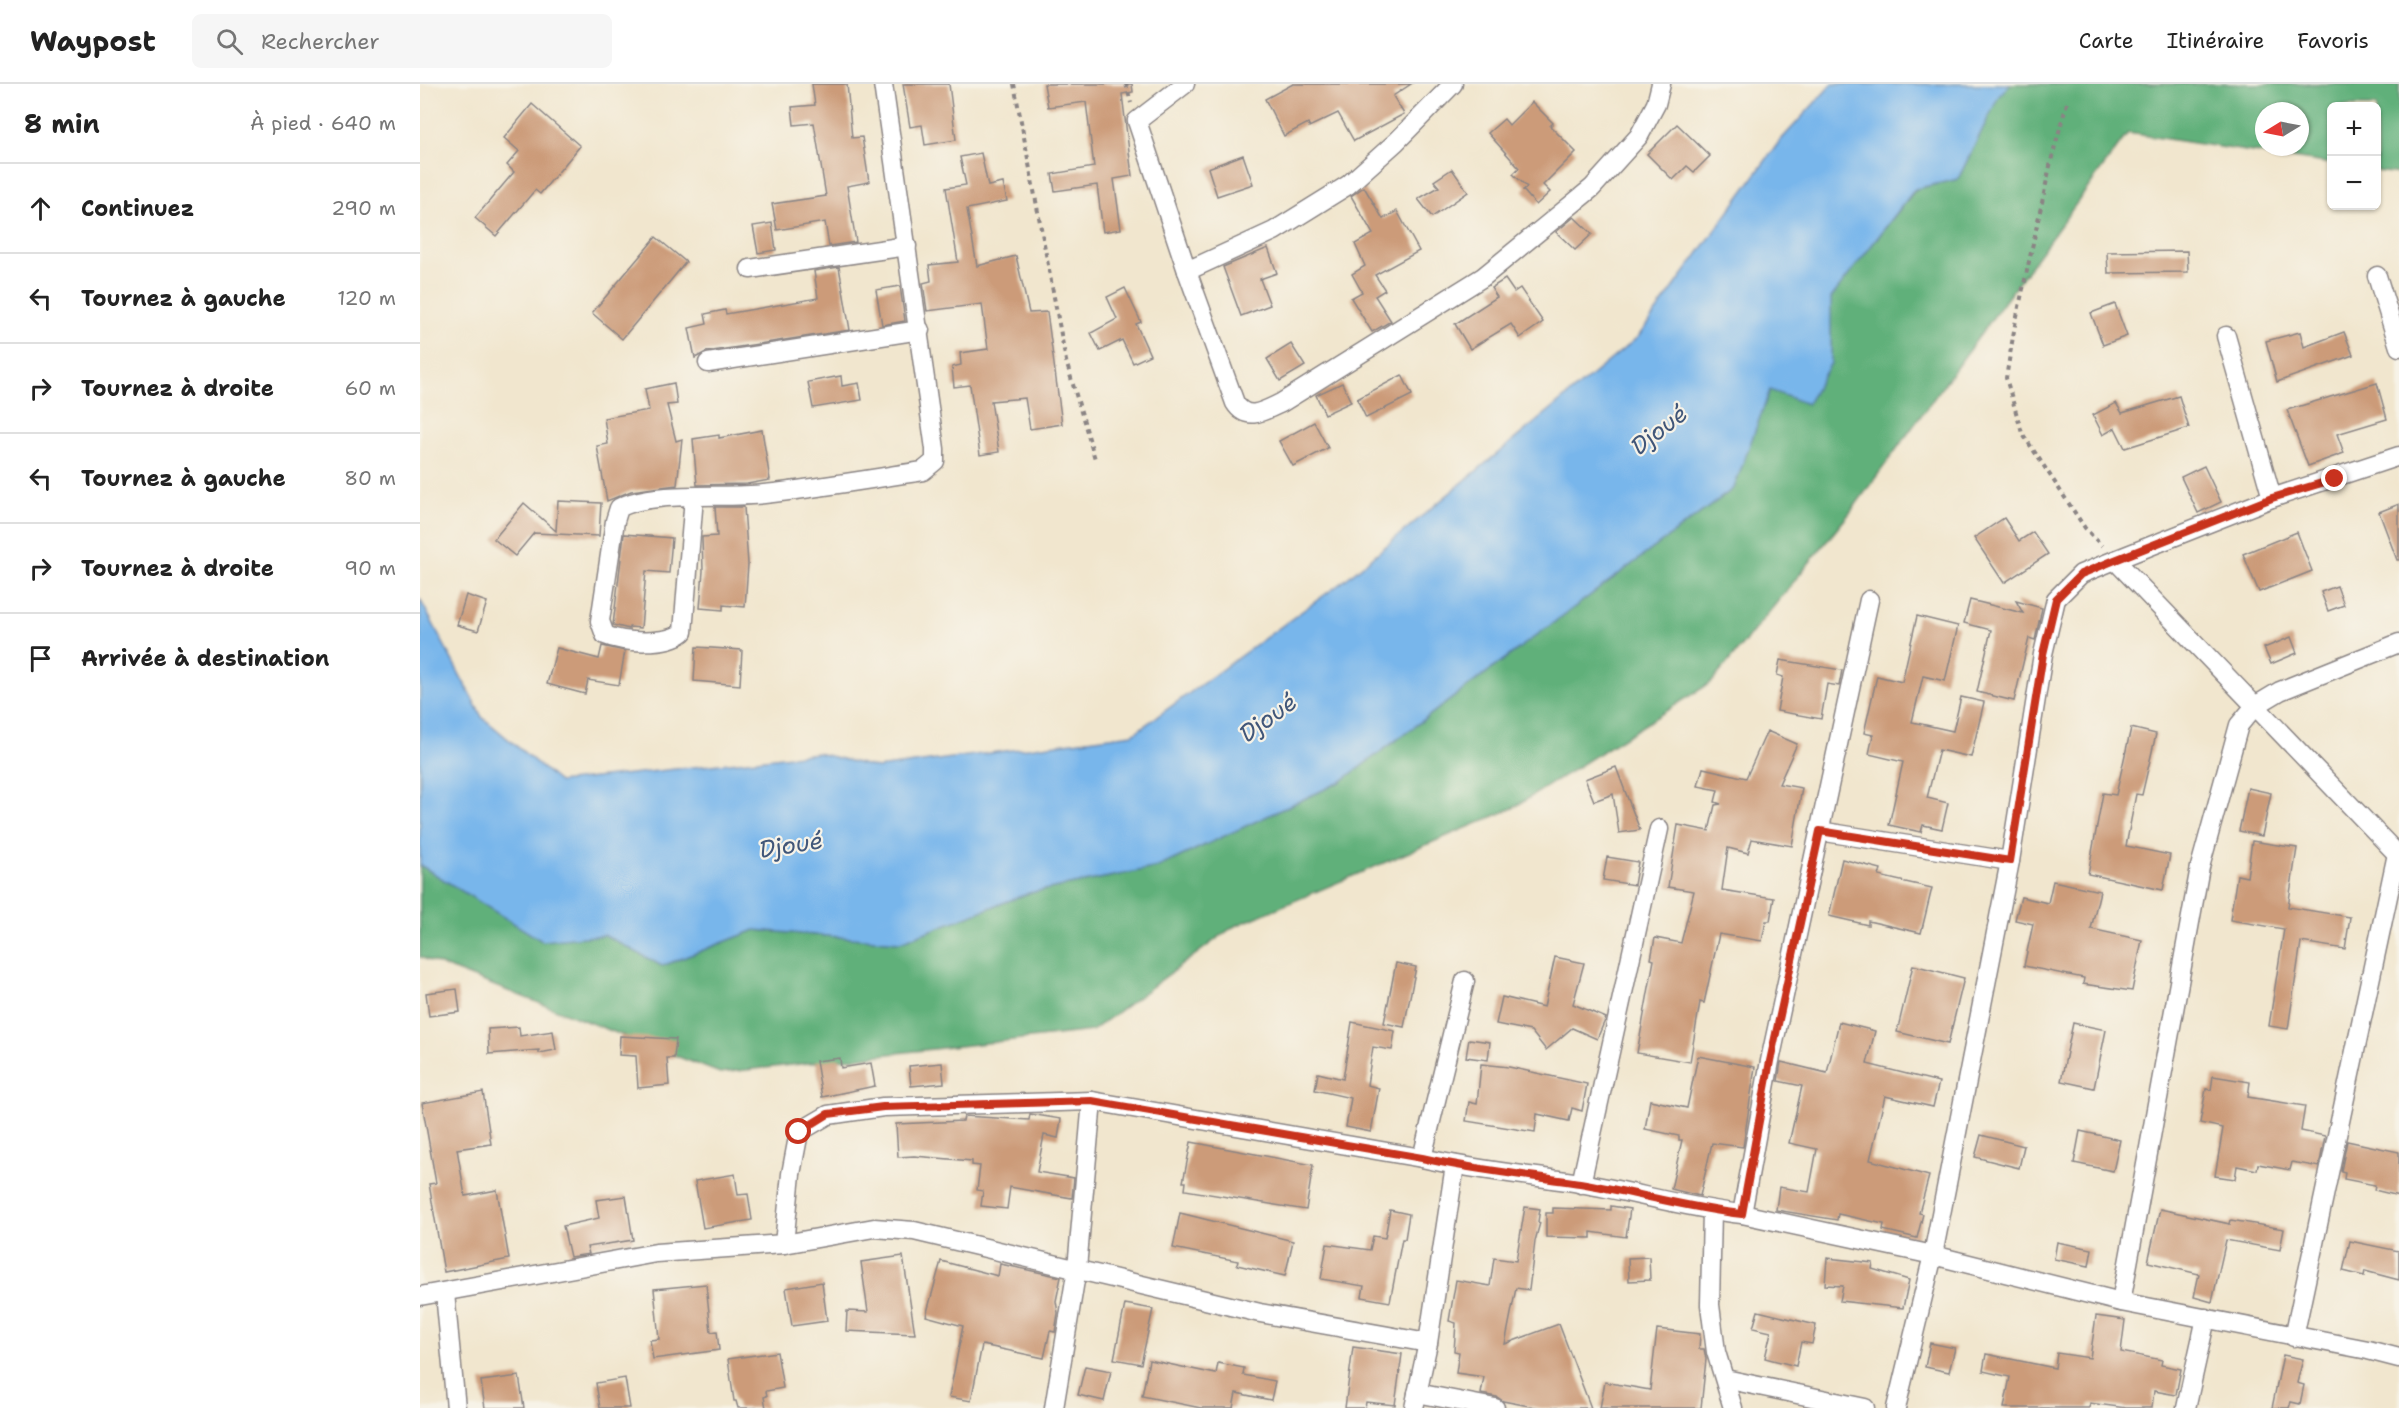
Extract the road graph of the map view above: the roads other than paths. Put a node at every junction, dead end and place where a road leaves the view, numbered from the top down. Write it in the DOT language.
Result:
graph roads {
  1 [pos="883,84"];
  2 [pos="1185,84"];
  3 [pos="1453,84"];
  4 [pos="1661,84"];
  5 [pos="907,246"];
  6 [pos="750,269"];
  7 [pos="1187,271"];
  8 [pos="2377,276"];
  9 [pos="920,330"];
  10 [pos="2226,336"];
  11 [pos="2399,347"];
  12 [pos="708,363"];
  13 [pos="2399,456"];
  14 [pos="694,497"];
  15 [pos="2272,498"];
  16 [pos="2115,560"];
  17 [pos="1869,600"];
  18 [pos="2399,643"];
  19 [pos="2255,706"];
  20 [pos="1659,829"];
  21 [pos="1820,831"];
  22 [pos="2398,855"];
  23 [pos="2010,861"];
  24 [pos="1465,981"];
  25 [pos="1092,1101"];
  26 [pos="1422,1158"];
  27 [pos="1455,1165"];
  28 [pos="1581,1184"];
  29 [pos="1712,1210"];
  30 [pos="1742,1214"];
  31 [pos="784,1244"];
  32 [pos="1933,1255"];
  33 [pos="1077,1268"];
  34 [pos="445,1293"];
  35 [pos="420,1296"];
  36 [pos="2121,1302"];
  37 [pos="2206,1318"];
  38 [pos="2294,1337"];
  39 [pos="1428,1343"];
  40 [pos="2399,1358"];
  41 [pos="1725,1379"];
  42 [pos="1416,1400"];
  43 [pos="456,1408"];
  44 [pos="1054,1408"];
  45 [pos="1495,1408"];
  46 [pos="1733,1408"];
  47 [pos="1865,1408"];
  48 [pos="1896,1408"];
  49 [pos="2186,1408"];
  1 -- 5 [label="street"];
  2 -- 7 [label="street"];
  3 -- 7 [label="street"];
  4 -- 7 [label="street"];
  5 -- 6 [label="street"];
  5 -- 9 [label="street"];
  8 -- 11 [label="street"];
  9 -- 12 [label="street"];
  9 -- 14 [label="street"];
  10 -- 15 [label="street"];
  13 -- 15 [label="street"];
  14 -- 14 [label="street"];
  15 -- 16 [label="street"];
  16 -- 19 [label="street"];
  16 -- 23 [label="street"];
  17 -- 21 [label="street"];
  18 -- 19 [label="street"];
  19 -- 22 [label="street"];
  19 -- 36 [label="street"];
  20 -- 28 [label="street"];
  21 -- 23 [label="street"];
  21 -- 30 [label="street"];
  22 -- 38 [label="street"];
  23 -- 32 [label="street"];
  24 -- 26 [label="street"];
  25 -- 26 [label="street"];
  25 -- 31 [label="street"];
  25 -- 33 [label="street"];
  26 -- 27 [label="street"];
  27 -- 28 [label="street"];
  27 -- 39 [label="street"];
  28 -- 29 [label="street"];
  29 -- 30 [label="street"];
  29 -- 41 [label="street"];
  30 -- 32 [label="street"];
  31 -- 33 [label="street"];
  31 -- 34 [label="street"];
  32 -- 36 [label="street"];
  32 -- 48 [label="street"];
  33 -- 39 [label="street"];
  33 -- 44 [label="street"];
  34 -- 35 [label="street"];
  34 -- 43 [label="street"];
  36 -- 37 [label="street"];
  37 -- 38 [label="street"];
  37 -- 49 [label="street"];
  38 -- 40 [label="street"];
  39 -- 42 [label="street"];
  41 -- 46 [label="street"];
  41 -- 47 [label="street"];
  42 -- 45 [label="street"];
}
